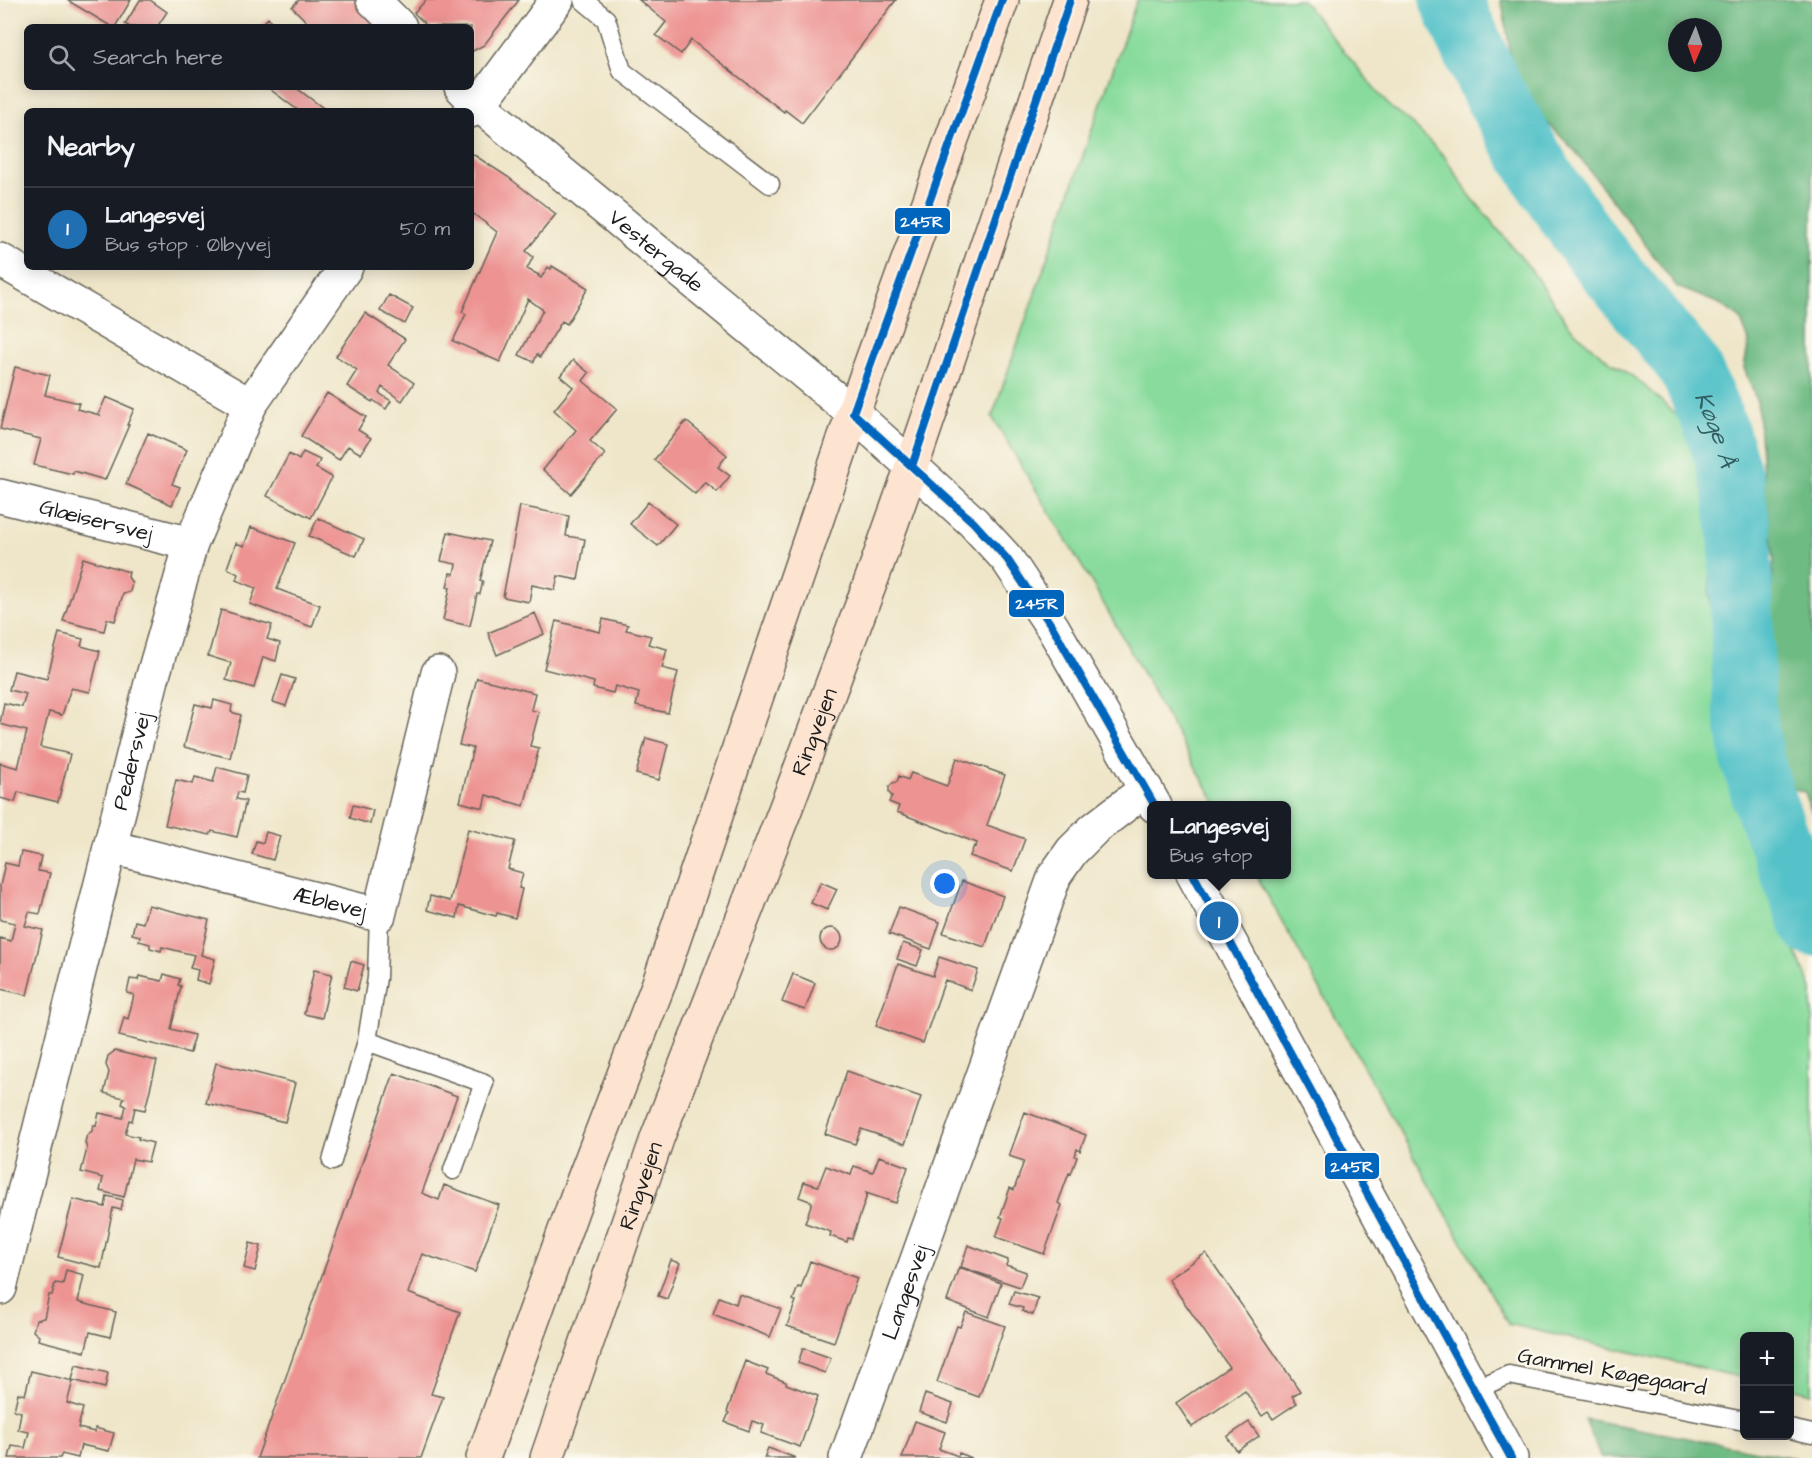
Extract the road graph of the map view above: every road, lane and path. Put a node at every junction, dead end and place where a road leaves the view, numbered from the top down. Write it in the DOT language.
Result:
graph roads {
  1 [pos="373,0"];
  2 [pos="557,0"];
  3 [pos="583,0"];
  4 [pos="1002,0"];
  5 [pos="1070,0"];
  6 [pos="397,24"];
  7 [pos="470,101"];
  8 [pos="770,184"];
  9 [pos="0,260"];
  10 [pos="344,270"];
  11 [pos="250,405"];
  12 [pos="853,413"];
  13 [pos="912,466"];
  14 [pos="0,496"];
  15 [pos="191,544"];
  16 [pos="438,673"];
  17 [pos="1150,797"];
  18 [pos="111,847"];
  19 [pos="1196,879"];
  20 [pos="379,915"];
  21 [pos="367,1041"];
  22 [pos="332,1161"];
  23 [pos="453,1170"];
  24 [pos="0,1288"];
  25 [pos="1473,1390"];
  26 [pos="1740,1419"];
  27 [pos="1794,1430"];
  28 [pos="1812,1434"];
  29 [pos="483,1458"];
  30 [pos="547,1458"];
  31 [pos="846,1458"];
  32 [pos="1511,1458"];
  1 -- 6 [label="street"];
  2 -- 7 [label="street"];
  3 -- 8 [label="lane"];
  4 -- 12 [label="main road"];
  5 -- 13 [label="main road, Ringvejen"];
  7 -- 12 [label="street, Vestergade"];
  9 -- 11 [label="street"];
  10 -- 11 [label="street, Pedersvej"];
  11 -- 15 [label="street, Pedersvej"];
  12 -- 13 [label="street, Vestergade"];
  12 -- 29 [label="main road"];
  13 -- 17 [label="street, Vestergade"];
  13 -- 30 [label="main road, Ringvejen"];
  14 -- 15 [label="street, Glæisersvej"];
  15 -- 18 [label="street, Pedersvej"];
  16 -- 20 [label="street, Æblevej"];
  17 -- 31 [label="street, Langesvej"];
  18 -- 20 [label="street, Æblevej"];
  18 -- 24 [label="street, Pedersvej"];
  19 -- 25 [label="street"];
  20 -- 21 [label="lane"];
  21 -- 22 [label="lane"];
  21 -- 23 [label="lane"];
  25 -- 26 [label="lane, Gammel Køgegaard"];
  25 -- 32 [label="street"];
  27 -- 28 [label="lane"];
}
